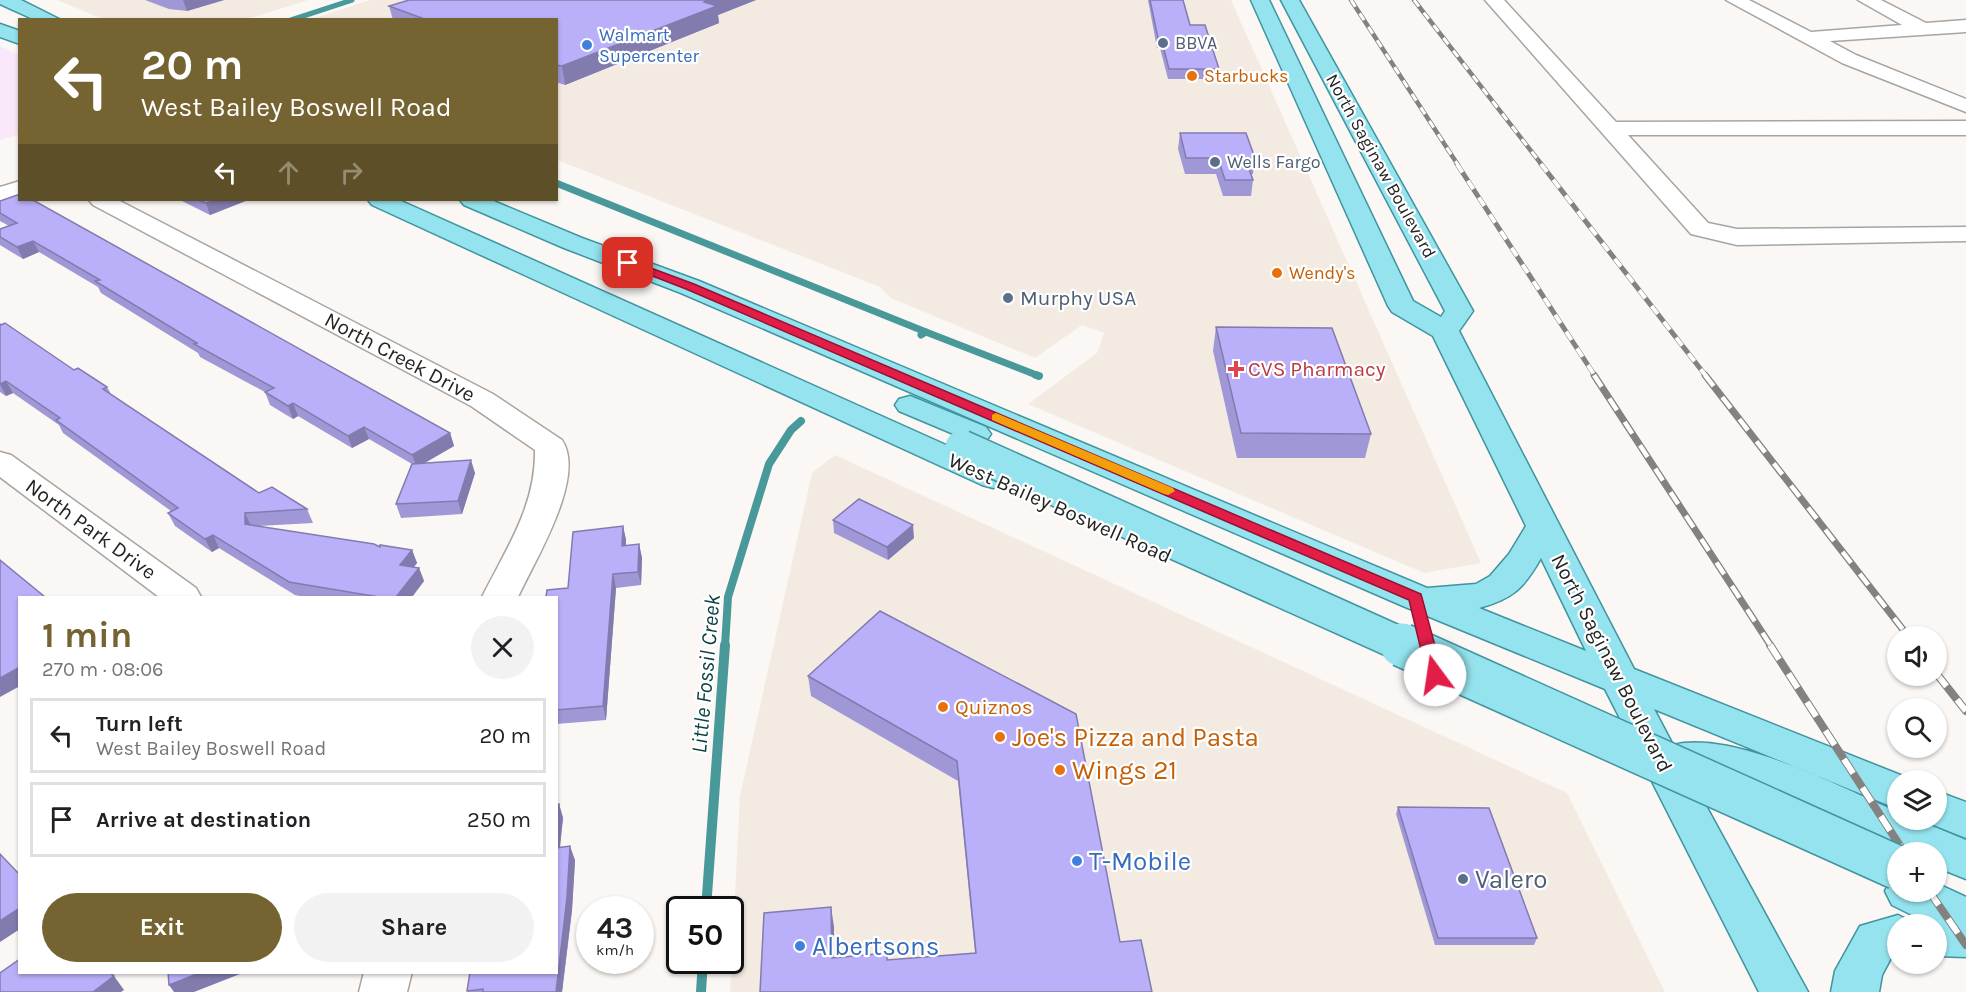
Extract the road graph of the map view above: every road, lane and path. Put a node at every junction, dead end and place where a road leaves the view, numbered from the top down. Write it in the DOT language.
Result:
graph roads {
  1 [pos="6,0"];
  2 [pos="1260,0"];
  3 [pos="1290,0"];
  4 [pos="1494,0"];
  5 [pos="1735,0"];
  6 [pos="1867,0"];
  7 [pos="1898,0"];
  8 [pos="47,18"];
  9 [pos="0,30"];
  10 [pos="1928,30"];
  11 [pos="1961,32"];
  12 [pos="18,37"];
  13 [pos="1807,38"];
  14 [pos="1830,49"];
  15 [pos="1966,106"];
  16 [pos="1966,128"];
  17 [pos="1610,129"];
  18 [pos="18,189"];
  19 [pos="0,195"];
  20 [pos="103,201"];
  21 [pos="382,201"];
  22 [pos="485,205"];
  23 [pos="454,233"];
  24 [pos="1966,234"];
  25 [pos="1445,331"];
  26 [pos="968,440"];
  27 [pos="0,462"];
  28 [pos="1543,526"];
  29 [pos="182,596"];
  30 [pos="500,596"];
  31 [pos="1416,597"];
  32 [pos="1435,675"];
  33 [pos="1619,678"];
  34 [pos="1656,758"];
  35 [pos="1887,788"];
  36 [pos="1947,812"];
  37 [pos="1966,820"];
  38 [pos="1887,845"];
  39 [pos="1966,860"];
  40 [pos="1887,862"];
  41 [pos="1947,871"];
  42 [pos="1966,879"];
  43 [pos="1887,880"];
  44 [pos="1947,890"];
  45 [pos="1966,898"];
  46 [pos="1931,902"];
  47 [pos="1966,919"];
  48 [pos="1947,935"];
  49 [pos="1966,936"];
  50 [pos="1887,938"];
  51 [pos="388,974"];
  52 [pos="383,992"];
  53 [pos="1784,992"];
  54 [pos="1856,992"];
  1 -- 8 [label="main road"];
  2 -- 25 [label="main road, North Saginaw Boulevard"];
  3 -- 25 [label="main road, North Saginaw Boulevard"];
  4 -- 17 [label="street"];
  5 -- 13 [label="street"];
  6 -- 10 [label="street"];
  7 -- 11 [label="street"];
  9 -- 12 [label="main road"];
  10 -- 11 [label="street"];
  10 -- 13 [label="street"];
  10 -- 14 [label="street"];
  13 -- 14 [label="street"];
  14 -- 15 [label="street"];
  16 -- 17 [label="street"];
  17 -- 24 [label="street"];
  18 -- 19 [label="street"];
  20 -- 30 [label="street, North Creek Drive"];
  21 -- 23 [label="main road, West Bailey Boswell Road"];
  22 -- 26 [label="main road, West Bailey Boswell Road"];
  22 -- 31 [label="main road, West Bailey Boswell Road"];
  23 -- 26 [label="main road, West Bailey Boswell Road"];
  23 -- 32 [label="main road, West Bailey Boswell Road"];
  25 -- 28 [label="main road, North Saginaw Boulevard"];
  26 -- 34 [label="main road, West Bailey Boswell Road, bridge"];
  27 -- 29 [label="street, North Park Drive"];
  28 -- 31 [label="main road"];
  28 -- 33 [label="main road, North Saginaw Boulevard"];
  31 -- 32 [label="main road"];
  31 -- 33 [label="main road, West Bailey Boswell Road"];
  32 -- 34 [label="main road, West Bailey Boswell Road"];
  33 -- 34 [label="main road, North Saginaw Boulevard"];
  33 -- 35 [label="main road, West Bailey Boswell Road"];
  34 -- 38 [label="main road"];
  34 -- 39 [label="main road"];
  34 -- 40 [label="main road, bridge"];
  34 -- 43 [label="main road"];
  34 -- 53 [label="main road, North Saginaw Boulevard"];
  36 -- 37 [label="main road"];
  41 -- 42 [label="main road"];
  44 -- 45 [label="main road"];
  46 -- 47 [label="main road"];
  48 -- 49 [label="main road"];
  50 -- 54 [label="main road"];
  51 -- 52 [label="street"];
}
